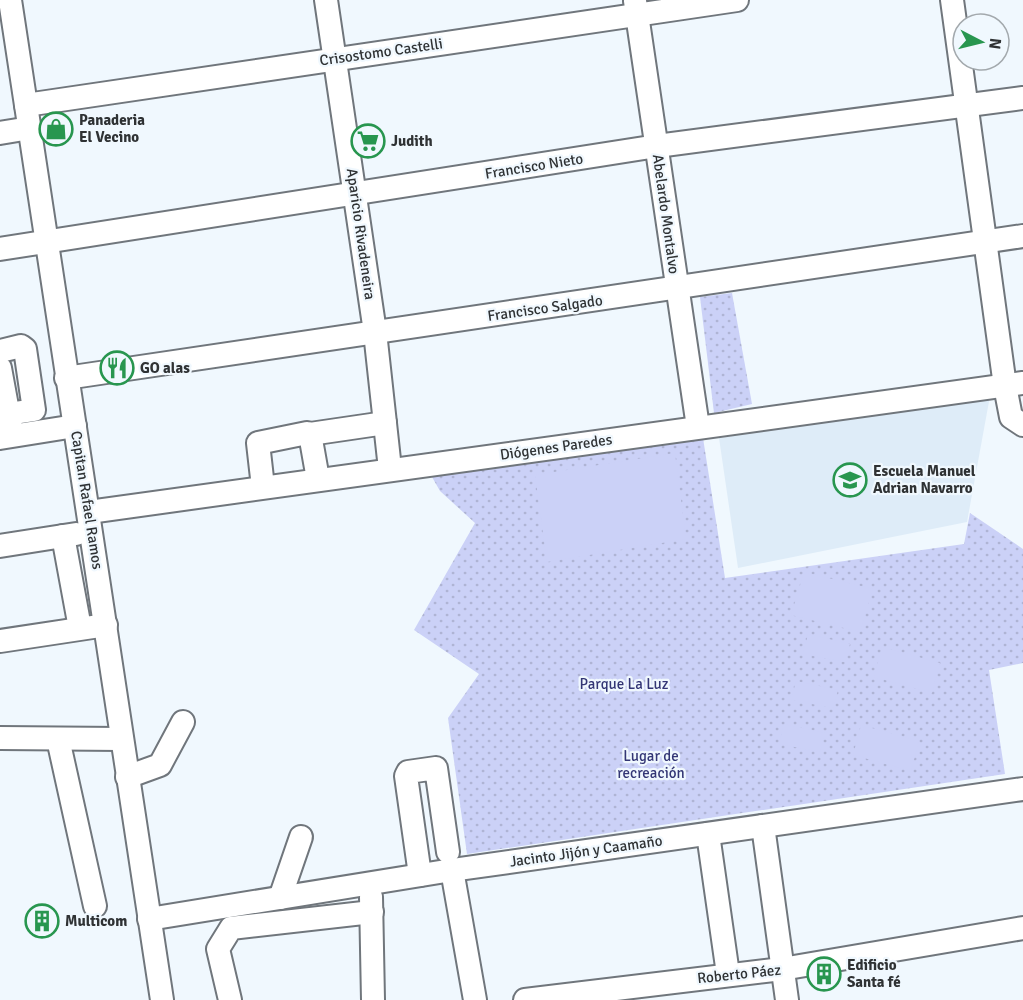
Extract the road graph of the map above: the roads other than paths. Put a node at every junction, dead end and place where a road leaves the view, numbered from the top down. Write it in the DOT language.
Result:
graph roads {
  1 [pos="10,0"];
  2 [pos="326,0"];
  3 [pos="736,0"];
  4 [pos="952,0"];
  5 [pos="636,8"];
  6 [pos="335,58"];
  7 [pos="1023,98"];
  8 [pos="26,105"];
  9 [pos="966,105"];
  10 [pos="30,128"];
  11 [pos="0,133"];
  12 [pos="657,146"];
  13 [pos="355,195"];
  14 [pos="1023,236"];
  15 [pos="46,240"];
  16 [pos="987,241"];
  17 [pos="0,249"];
  18 [pos="676,289"];
  19 [pos="375,332"];
  20 [pos="0,351"];
  21 [pos="0,368"];
  22 [pos="66,378"];
  23 [pos="1015,392"];
  24 [pos="385,423"];
  25 [pos="1023,425"];
  26 [pos="75,426"];
  27 [pos="698,427"];
  28 [pos="7,429"];
  29 [pos="310,434"];
  30 [pos="390,469"];
  31 [pos="318,479"];
  32 [pos="263,487"];
  33 [pos="91,522"];
  34 [pos="63,536"];
  35 [pos="0,546"];
  36 [pos="106,625"];
  37 [pos="80,628"];
  38 [pos="0,641"];
  39 [pos="183,722"];
  40 [pos="0,738"];
  41 [pos="58,739"];
  42 [pos="121,739"];
  43 [pos="127,777"];
  44 [pos="1023,789"];
  45 [pos="763,826"];
  46 [pos="708,834"];
  47 [pos="301,837"];
  48 [pos="450,861"];
  49 [pos="420,875"];
  50 [pos="370,884"];
  51 [pos="280,898"];
  52 [pos="95,906"];
  53 [pos="372,912"];
  54 [pos="149,919"];
  55 [pos="1023,928"];
  56 [pos="782,969"];
  57 [pos="728,974"];
  58 [pos="162,1000"];
  59 [pos="230,1000"];
  60 [pos="373,1000"];
  61 [pos="475,1000"];
  62 [pos="525,1000"];
  63 [pos="787,1000"];
  1 -- 8 [label="street, Capitan Rafael Ramos"];
  2 -- 6 [label="street, Aparicio Rivadeneira"];
  3 -- 5 [label="street, Crisostomo Castelli"];
  4 -- 9 [label="street"];
  5 -- 6 [label="street, Crisostomo Castelli"];
  5 -- 12 [label="street, Abelardo Montalvo"];
  6 -- 8 [label="street, Crisostomo Castelli"];
  6 -- 13 [label="street, Aparicio Rivadeneira"];
  7 -- 9 [label="street, Francisco Nieto"];
  8 -- 10 [label="street, Capitan Rafael Ramos"];
  9 -- 12 [label="street, Francisco Nieto"];
  9 -- 16 [label="street"];
  10 -- 11 [label="street"];
  10 -- 15 [label="street, Capitan Rafael Ramos"];
  12 -- 13 [label="street, Francisco Nieto"];
  12 -- 18 [label="street, Abelardo Montalvo"];
  13 -- 15 [label="street, Francisco Nieto"];
  13 -- 19 [label="street, Aparicio Rivadeneira"];
  14 -- 16 [label="street, Francisco Salgado"];
  15 -- 17 [label="street, Francisco Nieto"];
  15 -- 22 [label="street, Capitan Rafael Ramos"];
  16 -- 18 [label="street, Francisco Salgado"];
  16 -- 23 [label="street"];
  18 -- 19 [label="street, Francisco Salgado"];
  18 -- 27 [label="street, Abelardo Montalvo"];
  19 -- 22 [label="street, Francisco Salgado"];
  19 -- 24 [label="street, Aparicio Rivadeneira"];
  20 -- 28 [label="street"];
  21 -- 28 [label="street"];
  22 -- 26 [label="street, Capitan Rafael Ramos"];
  23 -- 25 [label="street"];
  23 -- 27 [label="street, Diógenes Paredes"];
  24 -- 29 [label="street"];
  24 -- 30 [label="street, Aparicio Rivadeneira"];
  26 -- 28 [label="street"];
  26 -- 33 [label="street, Capitan Rafael Ramos"];
  27 -- 30 [label="street, Diógenes Paredes"];
  29 -- 31 [label="street"];
  29 -- 32 [label="street"];
  30 -- 31 [label="street, Diógenes Paredes"];
  31 -- 32 [label="street, Diógenes Paredes"];
  32 -- 33 [label="street, Diógenes Paredes"];
  33 -- 34 [label="street, Diógenes Paredes"];
  33 -- 36 [label="street, Capitan Rafael Ramos"];
  34 -- 35 [label="street, Diógenes Paredes"];
  34 -- 37 [label="street"];
  36 -- 37 [label="street"];
  36 -- 42 [label="street, Capitan Rafael Ramos"];
  37 -- 38 [label="street"];
  39 -- 43 [label="street"];
  40 -- 41 [label="street"];
  41 -- 42 [label="street"];
  41 -- 52 [label="street"];
  42 -- 43 [label="street, Capitan Rafael Ramos"];
  43 -- 54 [label="street, Capitan Rafael Ramos"];
  44 -- 45 [label="street, Jacinto Jijón y Caamaño"];
  45 -- 46 [label="street, Jacinto Jijón y Caamaño"];
  45 -- 56 [label="street"];
  46 -- 48 [label="street, Jacinto Jijón y Caamaño"];
  46 -- 57 [label="street"];
  47 -- 51 [label="street"];
  48 -- 49 [label="street, Jacinto Jijón y Caamaño"];
  48 -- 49 [label="street"];
  48 -- 61 [label="street"];
  49 -- 50 [label="street, Jacinto Jijón y Caamaño"];
  50 -- 51 [label="street, Jacinto Jijón y Caamaño"];
  50 -- 53 [label="street"];
  51 -- 54 [label="street, Jacinto Jijón y Caamaño"];
  53 -- 59 [label="street"];
  53 -- 60 [label="street"];
  54 -- 58 [label="street, Capitan Rafael Ramos"];
  55 -- 56 [label="street, Roberto Páez"];
  56 -- 57 [label="street, Roberto Páez"];
  56 -- 63 [label="street"];
  57 -- 62 [label="street, Roberto Páez"];
}
